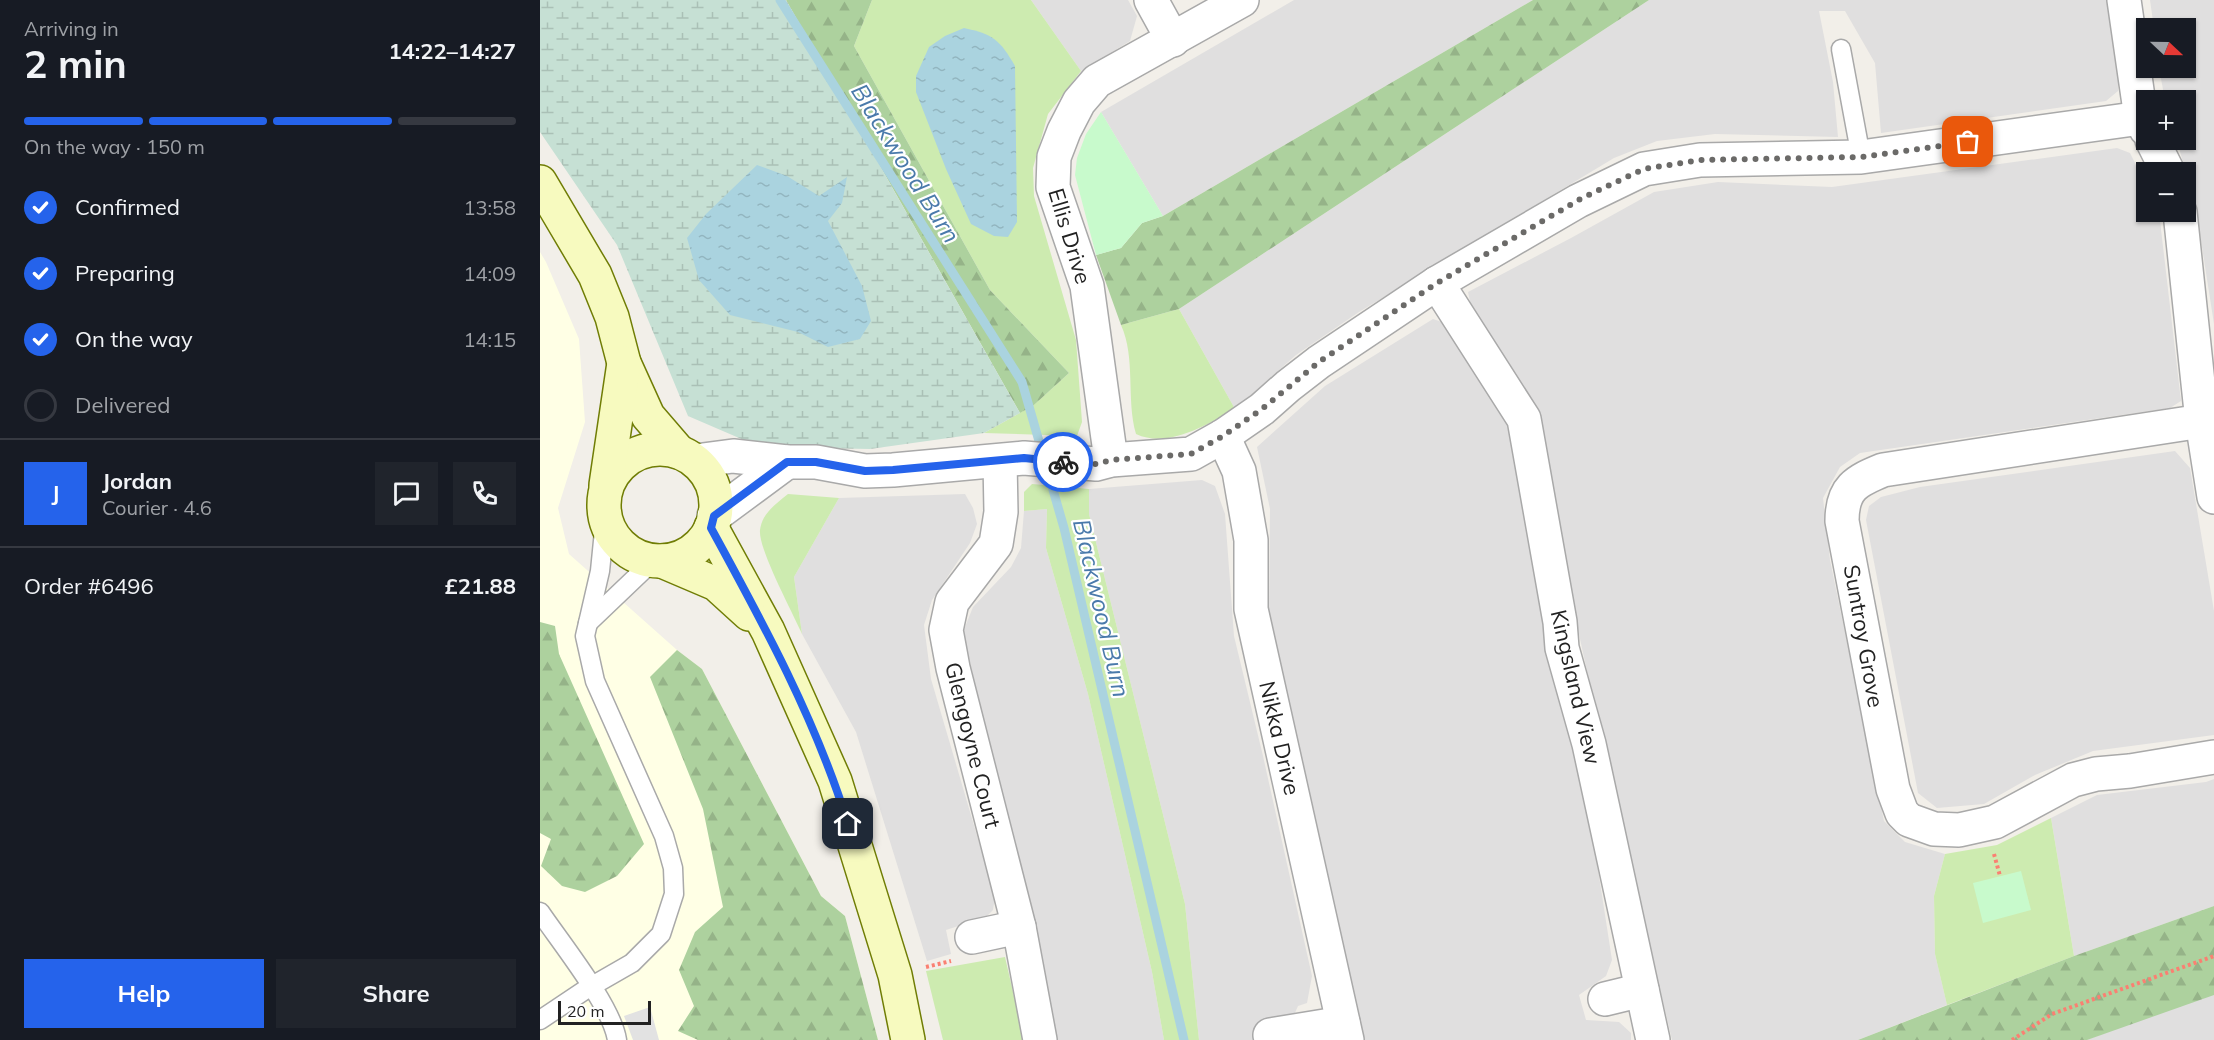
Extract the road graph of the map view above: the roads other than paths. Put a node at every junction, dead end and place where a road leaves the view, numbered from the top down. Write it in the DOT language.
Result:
graph roads {
  1 [pos="1150,0"];
  2 [pos="1242,0"];
  3 [pos="2124,0"];
  4 [pos="1173,40"];
  5 [pos="1841,49"];
  6 [pos="2139,90"];
  7 [pos="2136,130"];
  8 [pos="1861,157"];
  9 [pos="540,182"];
  10 [pos="2181,222"];
  11 [pos="1437,283"];
  12 [pos="624,363"];
  13 [pos="2202,421"];
  14 [pos="1223,436"];
  15 [pos="687,456"];
  16 [pos="1012,460"];
  17 [pos="1111,460"];
  18 [pos="787,462"];
  19 [pos="2214,497"];
  20 [pos="606,505"];
  21 [pos="712,522"];
  22 [pos="658,561"];
  23 [pos="588,623"];
  24 [pos="768,631"];
  25 [pos="2214,758"];
  26 [pos="540,912"];
  27 [pos="1019,927"];
  28 [pos="972,937"];
  29 [pos="591,986"];
  30 [pos="1642,990"];
  31 [pos="1605,999"];
  32 [pos="540,1020"];
  33 [pos="1345,1031"];
  34 [pos="1270,1035"];
  35 [pos="617,1040"];
  36 [pos="908,1040"];
  37 [pos="1040,1040"];
  38 [pos="1653,1040"];
  1 -- 4 [label="street"];
  2 -- 4 [label="street, Ellis Drive"];
  3 -- 6 [label="street"];
  4 -- 17 [label="street, Ellis Drive"];
  5 -- 8 [label="lane"];
  7 -- 8 [label="street"];
  8 -- 11 [label="street"];
  9 -- 12 [label="main road"];
  10 -- 13 [label="street"];
  11 -- 14 [label="street"];
  11 -- 30 [label="street, Kingsland View"];
  12 -- 15 [label="main road"];
  12 -- 20 [label="main road"];
  13 -- 19 [label="street"];
  13 -- 25 [label="street, Suntroy Grove"];
  14 -- 17 [label="street"];
  14 -- 33 [label="street, Nikka Drive"];
  15 -- 18 [label="street"];
  15 -- 20 [label="main road"];
  15 -- 21 [label="main road"];
  16 -- 17 [label="street"];
  16 -- 18 [label="street"];
  16 -- 27 [label="street, Glengoyne Court"];
  18 -- 21 [label="street"];
  20 -- 22 [label="main road"];
  20 -- 23 [label="lane"];
  21 -- 22 [label="main road"];
  21 -- 24 [label="main road"];
  22 -- 23 [label="lane"];
  22 -- 24 [label="main road"];
  23 -- 29 [label="lane"];
  24 -- 36 [label="main road"];
  26 -- 29 [label="lane"];
  27 -- 28 [label="street"];
  27 -- 37 [label="street, Glengoyne Court"];
  29 -- 32 [label="lane"];
  29 -- 35 [label="lane"];
  30 -- 31 [label="street"];
  30 -- 38 [label="street, Kingsland View"];
  33 -- 34 [label="street"];
}
